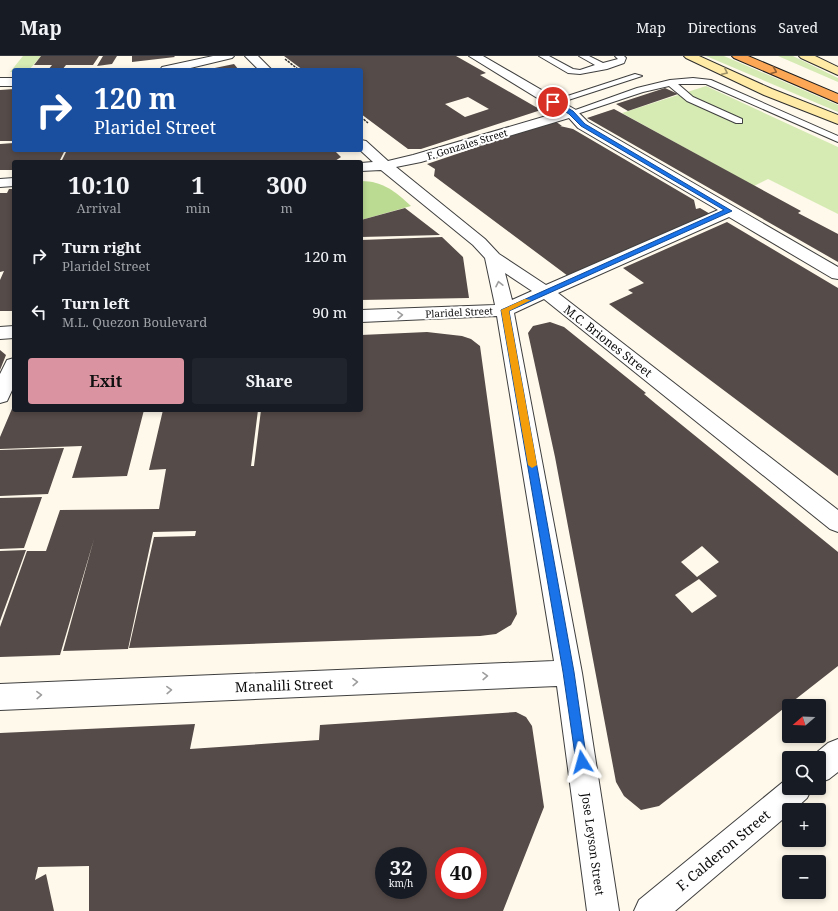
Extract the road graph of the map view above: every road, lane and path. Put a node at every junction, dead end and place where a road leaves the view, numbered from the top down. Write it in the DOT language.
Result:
graph roads {
  1 [pos="228,56"];
  2 [pos="251,56"];
  3 [pos="280,56"];
  4 [pos="475,56"];
  5 [pos="543,56"];
  6 [pos="583,56"];
  7 [pos="619,56"];
  8 [pos="690,56"];
  9 [pos="738,56"];
  10 [pos="767,56"];
  11 [pos="805,56"];
  12 [pos="604,66"];
  13 [pos="175,68"];
  14 [pos="264,68"];
  15 [pos="296,68"];
  16 [pos="838,71"];
  17 [pos="638,76"];
  18 [pos="0,82"];
  19 [pos="12,82"];
  20 [pos="670,82"];
  21 [pos="838,86"];
  22 [pos="838,99"];
  23 [pos="553,102"];
  24 [pos="571,113"];
  25 [pos="363,119"];
  26 [pos="838,120"];
  27 [pos="739,121"];
  28 [pos="372,126"];
  29 [pos="838,139"];
  30 [pos="363,146"];
  31 [pos="387,165"];
  32 [pos="363,167"];
  33 [pos="12,182"];
  34 [pos="0,183"];
  35 [pos="729,211"];
  36 [pos="493,257"];
  37 [pos="838,274"];
  38 [pos="546,293"];
  39 [pos="505,310"];
  40 [pos="363,316"];
  41 [pos="12,332"];
  42 [pos="0,333"];
  43 [pos="12,369"];
  44 [pos="0,396"];
  45 [pos="838,523"];
  46 [pos="568,672"];
  47 [pos="0,697"];
  48 [pos="838,754"];
  49 [pos="826,763"];
  50 [pos="789,795"];
  51 [pos="603,911"];
  52 [pos="650,911"];
  1 -- 13 [label="street"];
  2 -- 14 [label="street"];
  3 -- 15 [label="path"];
  4 -- 23 [label="street"];
  5 -- 12 [label="lane"];
  6 -- 12 [label="lane"];
  7 -- 12 [label="lane"];
  8 -- 26 [label="main road, one-way"];
  9 -- 22 [label="highway, one-way"];
  10 -- 21 [label="highway"];
  11 -- 16 [label="main road"];
  17 -- 23 [label="lane"];
  18 -- 19 [label="street"];
  20 -- 24 [label="lane"];
  20 -- 27 [label="lane"];
  20 -- 29 [label="lane"];
  23 -- 24 [label="street"];
  24 -- 31 [label="street, F. Gonzales Street"];
  24 -- 35 [label="street"];
  25 -- 28 [label="path"];
  30 -- 31 [label="street, M.C. Briones Street"];
  31 -- 32 [label="street, F. Gonzales Street"];
  31 -- 36 [label="street, M.C. Briones Street"];
  33 -- 34 [label="street"];
  35 -- 37 [label="street"];
  35 -- 38 [label="street, Plaridel Street"];
  36 -- 38 [label="street, M.C. Briones Street"];
  39 -- 36 [label="street, Jose Leyson Street, one-way"];
  38 -- 39 [label="street, Plaridel Street"];
  38 -- 45 [label="street, M.C. Briones Street"];
  40 -- 39 [label="street, Plaridel Street, one-way"];
  39 -- 46 [label="street, Jose Leyson Street"];
  41 -- 42 [label="street"];
  43 -- 44 [label="street"];
  47 -- 46 [label="street, Manalili Street, one-way"];
  46 -- 51 [label="street, Jose Leyson Street"];
  48 -- 49 [label="street"];
  50 -- 52 [label="street, F. Calderon Street"];
}
